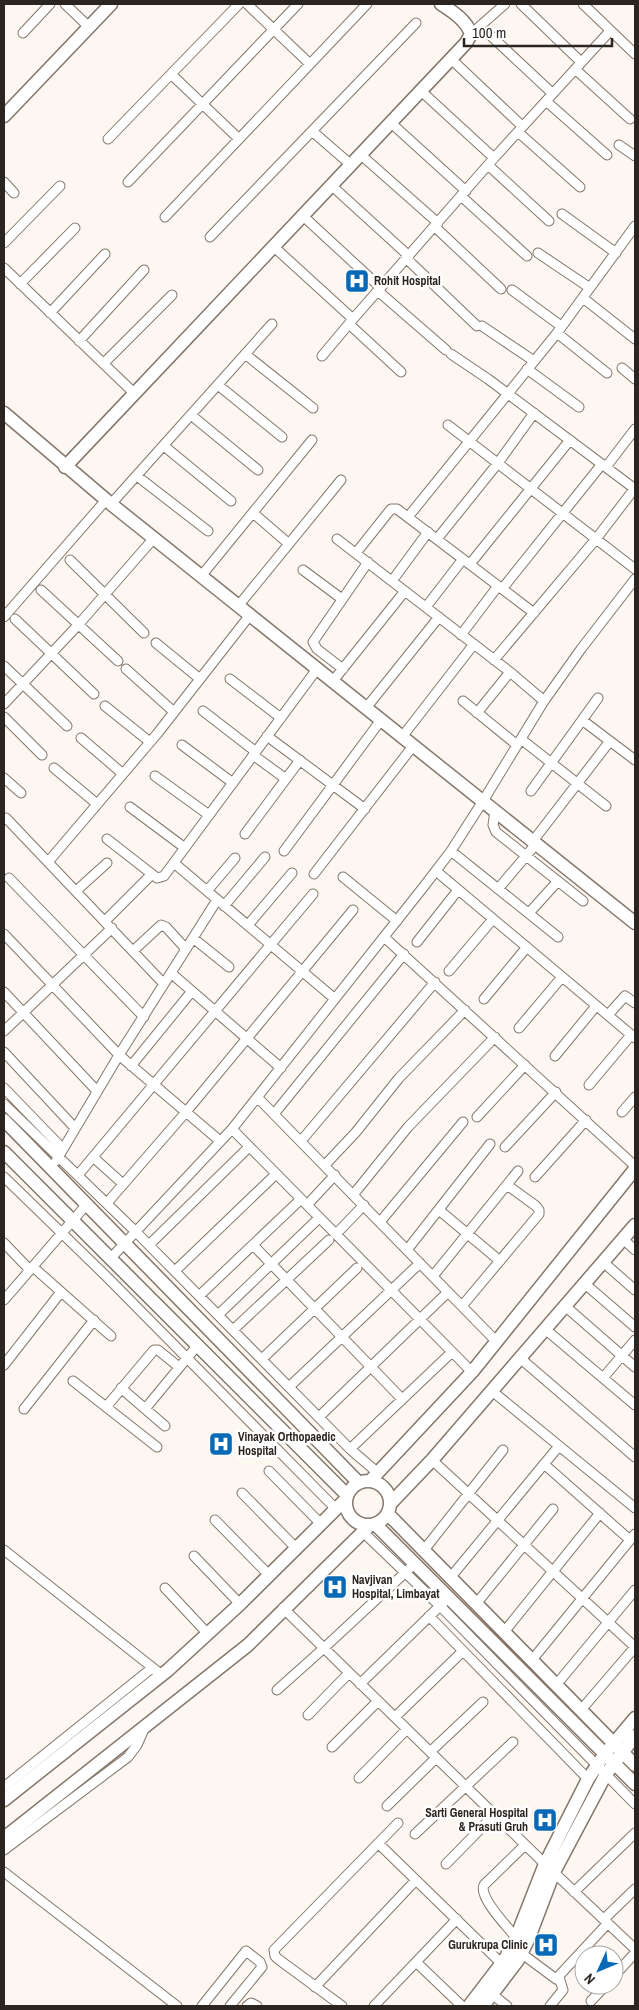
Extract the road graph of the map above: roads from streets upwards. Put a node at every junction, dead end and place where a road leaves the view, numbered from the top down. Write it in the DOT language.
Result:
graph roads {
  1 [pos="50,4"];
  2 [pos="65,4"];
  3 [pos="111,4"];
  4 [pos="239,4"];
  5 [pos="247,4"];
  6 [pos="298,4"];
  7 [pos="367,4"];
  8 [pos="441,4"];
  9 [pos="505,4"];
  10 [pos="521,4"];
  11 [pos="583,4"];
  12 [pos="416,23"];
  13 [pos="89,27"];
  14 [pos="274,29"];
  15 [pos="610,31"];
  16 [pos="22,33"];
  17 [pos="471,34"];
  18 [pos="489,34"];
  19 [pos="635,54"];
  20 [pos="450,58"];
  21 [pos="310,64"];
  22 [pos="578,65"];
  23 [pos="170,74"];
  24 [pos="420,90"];
  25 [pos="549,97"];
  26 [pos="202,104"];
  27 [pos="4,116"];
  28 [pos="630,119"];
  29 [pos="390,122"];
  30 [pos="520,129"];
  31 [pos="312,131"];
  32 [pos="108,139"];
  33 [pos="239,139"];
  34 [pos="619,144"];
  35 [pos="360,154"];
  36 [pos="607,155"];
  37 [pos="635,156"];
  38 [pos="491,161"];
  39 [pos="350,164"];
  40 [pos="4,182"];
  41 [pos="128,182"];
  42 [pos="331,185"];
  43 [pos="60,186"];
  44 [pos="580,187"];
  45 [pos="14,193"];
  46 [pos="464,193"];
  47 [pos="562,214"];
  48 [pos="302,215"];
  49 [pos="165,217"];
  50 [pos="549,221"];
  51 [pos="436,225"];
  52 [pos="635,226"];
  53 [pos="75,228"];
  54 [pos="210,237"];
  55 [pos="4,243"];
  56 [pos="273,246"];
  57 [pos="538,252"];
  58 [pos="105,254"];
  59 [pos="616,254"];
  60 [pos="527,256"];
  61 [pos="408,258"];
  62 [pos="4,268"];
  63 [pos="144,270"];
  64 [pos="20,284"];
  65 [pos="590,288"];
  66 [pos="501,289"];
  67 [pos="379,290"];
  68 [pos="512,290"];
  69 [pos="172,295"];
  70 [pos="583,298"];
  71 [pos="50,313"];
  72 [pos="351,321"];
  73 [pos="272,324"];
  74 [pos="559,329"];
  75 [pos="635,339"];
  76 [pos="79,341"];
  77 [pos="245,354"];
  78 [pos="322,356"];
  79 [pos="534,361"];
  80 [pos="104,363"];
  81 [pos="622,368"];
  82 [pos="527,369"];
  83 [pos="401,372"];
  84 [pos="607,372"];
  85 [pos="635,379"];
  86 [pos="218,385"];
  87 [pos="134,393"];
  88 [pos="507,393"];
  89 [pos="579,407"];
  90 [pos="312,408"];
  91 [pos="4,413"];
  92 [pos="534,413"];
  93 [pos="191,415"];
  94 [pos="448,425"];
  95 [pos="635,429"];
  96 [pos="282,438"];
  97 [pos="312,440"];
  98 [pos="570,440"];
  99 [pos="469,441"];
  100 [pos="164,446"];
  101 [pos="498,463"];
  102 [pos="604,465"];
  103 [pos="65,467"];
  104 [pos="258,470"];
  105 [pos="137,476"];
  106 [pos="341,480"];
  107 [pos="530,488"];
  108 [pos="635,489"];
  109 [pos="231,501"];
  110 [pos="109,502"];
  111 [pos="562,513"];
  112 [pos="253,514"];
  113 [pos="408,517"];
  114 [pos="208,532"];
  115 [pos="428,532"];
  116 [pos="154,538"];
  117 [pos="337,539"];
  118 [pos="437,539"];
  119 [pos="596,539"];
  120 [pos="289,544"];
  121 [pos="356,552"];
  122 [pos="70,560"];
  123 [pos="466,561"];
  124 [pos="368,562"];
  125 [pos="635,569"];
  126 [pos="303,570"];
  127 [pos="202,575"];
  128 [pos="635,579"];
  129 [pos="392,581"];
  130 [pos="500,587"];
  131 [pos="41,590"];
  132 [pos="406,591"];
  133 [pos="105,594"];
  134 [pos="342,599"];
  135 [pos="239,605"];
  136 [pos="426,607"];
  137 [pos="534,613"];
  138 [pos="250,615"];
  139 [pos="4,617"];
  140 [pos="439,618"];
  141 [pos="15,619"];
  142 [pos="79,624"];
  143 [pos="144,633"];
  144 [pos="462,635"];
  145 [pos="156,643"];
  146 [pos="474,644"];
  147 [pos="51,655"];
  148 [pos="494,660"];
  149 [pos="118,661"];
  150 [pos="4,666"];
  151 [pos="126,669"];
  152 [pos="317,669"];
  153 [pos="343,669"];
  154 [pos="510,672"];
  155 [pos="200,679"];
  156 [pos="230,679"];
  157 [pos="333,682"];
  158 [pos="23,684"];
  159 [pos="94,694"];
  160 [pos="598,698"];
  161 [pos="544,701"];
  162 [pos="463,702"];
  163 [pos="4,704"];
  164 [pos="105,706"];
  165 [pos="366,708"];
  166 [pos="203,711"];
  167 [pos="174,712"];
  168 [pos="477,713"];
  169 [pos="4,718"];
  170 [pos="281,718"];
  171 [pos="381,720"];
  172 [pos="582,720"];
  173 [pos="67,726"];
  174 [pos="267,736"];
  175 [pos="402,737"];
  176 [pos="81,738"];
  177 [pos="610,741"];
  178 [pos="150,742"];
  179 [pos="519,742"];
  180 [pos="182,746"];
  181 [pos="413,746"];
  182 [pos="254,753"];
  183 [pos="42,755"];
  184 [pos="300,760"];
  185 [pos="635,760"];
  186 [pos="552,762"];
  187 [pos="54,768"];
  188 [pos="123,774"];
  189 [pos="155,776"];
  190 [pos="4,778"];
  191 [pos="286,779"];
  192 [pos="577,782"];
  193 [pos="232,783"];
  194 [pos="332,784"];
  195 [pos="531,791"];
  196 [pos="21,793"];
  197 [pos="483,801"];
  198 [pos="97,804"];
  199 [pos="606,806"];
  200 [pos="130,807"];
  201 [pos="365,809"];
  202 [pos="495,811"];
  203 [pos="209,815"];
  204 [pos="6,818"];
  205 [pos="245,834"];
  206 [pos="107,839"];
  207 [pos="534,843"];
  208 [pos="185,848"];
  209 [pos="284,851"];
  210 [pos="451,851"];
  211 [pos="526,856"];
  212 [pos="265,857"];
  213 [pos="235,858"];
  214 [pos="48,862"];
  215 [pos="107,863"];
  216 [pos="174,863"];
  217 [pos="436,871"];
  218 [pos="292,873"];
  219 [pos="152,874"];
  220 [pos="314,874"];
  221 [pos="343,877"];
  222 [pos="10,878"];
  223 [pos="558,881"];
  224 [pos="498,889"];
  225 [pos="458,890"];
  226 [pos="76,891"];
  227 [pos="208,891"];
  228 [pos="313,894"];
  229 [pos="583,900"];
  230 [pos="221,902"];
  231 [pos="353,910"];
  232 [pos="529,913"];
  233 [pos="493,919"];
  234 [pos="397,921"];
  235 [pos="635,923"];
  236 [pos="108,925"];
  237 [pos="248,926"];
  238 [pos="4,934"];
  239 [pos="384,937"];
  240 [pos="558,937"];
  241 [pos="193,938"];
  242 [pos="416,942"];
  243 [pos="270,944"];
  244 [pos="527,947"];
  245 [pos="186,949"];
  246 [pos="133,951"];
  247 [pos="404,954"];
  248 [pos="83,955"];
  249 [pos="229,968"];
  250 [pos="449,971"];
  251 [pos="303,972"];
  252 [pos="171,973"];
  253 [pos="562,977"];
  254 [pos="435,982"];
  255 [pos="164,984"];
  256 [pos="52,985"];
  257 [pos="192,990"];
  258 [pos="4,992"];
  259 [pos="335,999"];
  260 [pos="484,999"];
  261 [pos="635,1003"];
  262 [pos="596,1006"];
  263 [pos="465,1010"];
  264 [pos="215,1011"];
  265 [pos="23,1013"];
  266 [pos="608,1015"];
  267 [pos="144,1017"];
  268 [pos="519,1028"];
  269 [pos="4,1032"];
  270 [pos="633,1037"];
  271 [pos="247,1038"];
  272 [pos="495,1038"];
  273 [pos="4,1052"];
  274 [pos="119,1055"];
  275 [pos="555,1056"];
  276 [pos="525,1065"];
  277 [pos="132,1066"];
  278 [pos="281,1068"];
  279 [pos="154,1085"];
  280 [pos="589,1085"];
  281 [pos="4,1088"];
  282 [pos="97,1092"];
  283 [pos="556,1092"];
  284 [pos="635,1097"];
  285 [pos="258,1098"];
  286 [pos="4,1104"];
  287 [pos="186,1112"];
  288 [pos="622,1112"];
  289 [pos="274,1114"];
  290 [pos="477,1116"];
  291 [pos="4,1120"];
  292 [pos="586,1120"];
  293 [pos="462,1122"];
  294 [pos="75,1128"];
  295 [pos="232,1129"];
  296 [pos="220,1141"];
  297 [pos="301,1141"];
  298 [pos="490,1144"];
  299 [pos="249,1147"];
  300 [pos="505,1147"];
  301 [pos="63,1149"];
  302 [pos="4,1152"];
  303 [pos="93,1157"];
  304 [pos="55,1163"];
  305 [pos="325,1165"];
  306 [pos="635,1168"];
  307 [pos="518,1171"];
  308 [pos="276,1174"];
  309 [pos="78,1175"];
  310 [pos="335,1175"];
  311 [pos="4,1177"];
  312 [pos="535,1177"];
  313 [pos="123,1184"];
  314 [pos="507,1185"];
  315 [pos="354,1195"];
  316 [pos="304,1202"];
  317 [pos="107,1203"];
  318 [pos="87,1204"];
  319 [pos="364,1205"];
  320 [pos="439,1210"];
  321 [pos="319,1218"];
  322 [pos="73,1221"];
  323 [pos="380,1222"];
  324 [pos="635,1224"];
  325 [pos="135,1231"];
  326 [pos="62,1233"];
  327 [pos="468,1233"];
  328 [pos="332,1237"];
  329 [pos="623,1239"];
  330 [pos="125,1242"];
  331 [pos="4,1243"];
  332 [pos="149,1245"];
  333 [pos="253,1245"];
  334 [pos="407,1250"];
  335 [pos="635,1250"];
  336 [pos="110,1259"];
  337 [pos="500,1261"];
  338 [pos="603,1262"];
  339 [pos="420,1263"];
  340 [pos="271,1264"];
  341 [pos="357,1268"];
  342 [pos="31,1269"];
  343 [pos="175,1271"];
  344 [pos="433,1276"];
  345 [pos="287,1280"];
  346 [pos="584,1284"];
  347 [pos="390,1290"];
  348 [pos="635,1290"];
  349 [pos="61,1292"];
  350 [pos="448,1292"];
  351 [pos="199,1296"];
  352 [pos="4,1300"];
  353 [pos="462,1306"];
  354 [pos="565,1306"];
  355 [pos="314,1308"];
  356 [pos="218,1315"];
  357 [pos="420,1319"];
  358 [pos="94,1320"];
  359 [pos="635,1327"];
  360 [pos="233,1330"];
  361 [pos="545,1330"];
  362 [pos="111,1336"];
  363 [pos="342,1337"];
  364 [pos="635,1340"];
  365 [pos="496,1341"];
  366 [pos="197,1346"];
  367 [pos="452,1352"];
  368 [pos="622,1356"];
  369 [pos="187,1357"];
  370 [pos="520,1358"];
  371 [pos="262,1359"];
  372 [pos="4,1365"];
  373 [pos="370,1366"];
  374 [pos="179,1367"];
  375 [pos="635,1367"];
  376 [pos="472,1372"];
  377 [pos="603,1378"];
  378 [pos="73,1381"];
  379 [pos="289,1387"];
  380 [pos="121,1388"];
  381 [pos="492,1391"];
  382 [pos="402,1399"];
  383 [pos="635,1405"];
  384 [pos="106,1407"];
  385 [pos="145,1408"];
  386 [pos="24,1409"];
  387 [pos="319,1417"];
  388 [pos="165,1426"];
  389 [pos="559,1446"];
  390 [pos="158,1448"];
  391 [pos="350,1449"];
  392 [pos="503,1450"];
  393 [pos="635,1457"];
  394 [pos="432,1460"];
  395 [pos="544,1464"];
  396 [pos="269,1471"];
  397 [pos="369,1479"];
  398 [pos="242,1493"];
  399 [pos="469,1493"];
  400 [pos="347,1497"];
  401 [pos="635,1508"];
  402 [pos="336,1509"];
  403 [pos="389,1509"];
  404 [pos="553,1509"];
  405 [pos="600,1513"];
  406 [pos="497,1519"];
  407 [pos="215,1520"];
  408 [pos="321,1524"];
  409 [pos="369,1527"];
  410 [pos="633,1537"];
  411 [pos="524,1544"];
  412 [pos="296,1548"];
  413 [pos="4,1550"];
  414 [pos="424,1550"];
  415 [pos="194,1556"];
  416 [pos="410,1568"];
  417 [pos="553,1571"];
  418 [pos="269,1575"];
  419 [pos="450,1578"];
  420 [pos="166,1588"];
  421 [pos="635,1590"];
  422 [pos="583,1598"];
  423 [pos="444,1602"];
  424 [pos="240,1604"];
  425 [pos="476,1604"];
  426 [pos="283,1608"];
  427 [pos="429,1616"];
  428 [pos="609,1622"];
  429 [pos="504,1632"];
  430 [pos="208,1634"];
  431 [pos="635,1647"];
  432 [pos="324,1648"];
  433 [pos="463,1651"];
  434 [pos="532,1660"];
  435 [pos="157,1671"];
  436 [pos="349,1673"];
  437 [pos="360,1684"];
  438 [pos="556,1685"];
  439 [pos="277,1690"];
  440 [pos="378,1702"];
  441 [pos="483,1702"];
  442 [pos="581,1710"];
  443 [pos="308,1715"];
  444 [pos="395,1718"];
  445 [pos="635,1718"];
  446 [pos="145,1727"];
  447 [pos="407,1729"];
  448 [pos="635,1736"];
  449 [pos="513,1742"];
  450 [pos="332,1747"];
  451 [pos="618,1747"];
  452 [pos="433,1755"];
  453 [pos="609,1759"];
  454 [pos="635,1765"];
  455 [pos="601,1770"];
  456 [pos="360,1778"];
  457 [pos="588,1779"];
  458 [pos="635,1784"];
  459 [pos="4,1787"];
  460 [pos="465,1787"];
  461 [pos="4,1800"];
  462 [pos="635,1804"];
  463 [pos="387,1806"];
  464 [pos="494,1815"];
  465 [pos="398,1823"];
  466 [pos="635,1833"];
  467 [pos="416,1834"];
  468 [pos="4,1838"];
  469 [pos="378,1843"];
  470 [pos="525,1845"];
  471 [pos="4,1850"];
  472 [pos="446,1864"];
  473 [pos="549,1868"];
  474 [pos="4,1872"];
  475 [pos="416,1880"];
  476 [pos="635,1889"];
  477 [pos="574,1892"];
  478 [pos="457,1919"];
  479 [pos="606,1921"];
  480 [pos="521,1946"];
  481 [pos="635,1948"];
  482 [pos="416,1962"];
  483 [pos="624,1963"];
  484 [pos="502,1964"];
  485 [pos="559,1977"];
  486 [pos="315,1987"];
  487 [pos="493,1995"];
  488 [pos="597,1995"];
  489 [pos="591,2001"];
  490 [pos="380,2004"];
  491 [pos="177,2006"];
  492 [pos="202,2006"];
  493 [pos="230,2006"];
  494 [pos="248,2006"];
  495 [pos="257,2006"];
  496 [pos="342,2006"];
  497 [pos="462,2006"];
  498 [pos="469,2006"];
  499 [pos="483,2006"];
  500 [pos="507,2006"];
  501 [pos="550,2006"];
  1 -- 16 [label="street"];
  2 -- 13 [label="street"];
  3 -- 13 [label="street"];
  4 -- 23 [label="street"];
  5 -- 14 [label="street"];
  6 -- 14 [label="street"];
  7 -- 21 [label="street"];
  8 -- 17 [label="street"];
  9 -- 17 [label="street"];
  10 -- 22 [label="street"];
  11 -- 15 [label="street"];
  12 -- 31 [label="street"];
  13 -- 27 [label="street"];
  14 -- 21 [label="street"];
  14 -- 26 [label="street"];
  15 -- 19 [label="street"];
  15 -- 22 [label="street"];
  17 -- 20 [label="street"];
  18 -- 25 [label="street"];
  20 -- 24 [label="street"];
  20 -- 30 [label="street"];
  21 -- 33 [label="street"];
  22 -- 25 [label="street"];
  22 -- 28 [label="street"];
  23 -- 26 [label="street"];
  23 -- 32 [label="street"];
  24 -- 29 [label="street"];
  24 -- 38 [label="street"];
  25 -- 30 [label="street"];
  25 -- 36 [label="street"];
  26 -- 33 [label="street"];
  26 -- 41 [label="street"];
  29 -- 35 [label="street"];
  29 -- 46 [label="street"];
  30 -- 38 [label="street"];
  30 -- 44 [label="street"];
  31 -- 39 [label="street"];
  31 -- 54 [label="street"];
  33 -- 49 [label="street"];
  34 -- 37 [label="street"];
  35 -- 39 [label="street"];
  35 -- 51 [label="street"];
  38 -- 46 [label="street"];
  38 -- 50 [label="street"];
  39 -- 42 [label="street"];
  40 -- 45 [label="street"];
  42 -- 48 [label="street"];
  42 -- 61 [label="street"];
  43 -- 55 [label="street"];
  46 -- 51 [label="street"];
  46 -- 60 [label="street"];
  47 -- 59 [label="street"];
  48 -- 56 [label="street"];
  48 -- 67 [label="street"];
  51 -- 61 [label="street"];
  51 -- 66 [label="street"];
  52 -- 59 [label="street"];
  53 -- 64 [label="street"];
  56 -- 72 [label="street"];
  56 -- 87 [label="street"];
  57 -- 65 [label="street"];
  58 -- 71 [label="street"];
  59 -- 65 [label="street"];
  61 -- 67 [label="street"];
  61 -- 79 [label="street"];
  62 -- 64 [label="street"];
  63 -- 76 [label="street"];
  64 -- 71 [label="street"];
  65 -- 70 [label="street"];
  67 -- 72 [label="street"];
  67 -- 88 [label="street"];
  68 -- 74 [label="street"];
  69 -- 80 [label="street"];
  70 -- 74 [label="street"];
  70 -- 75 [label="street"];
  71 -- 76 [label="street"];
  72 -- 78 [label="street"];
  72 -- 83 [label="street"];
  73 -- 77 [label="street"];
  74 -- 79 [label="street"];
  74 -- 84 [label="street"];
  76 -- 80 [label="street"];
  77 -- 86 [label="street"];
  77 -- 90 [label="street"];
  79 -- 82 [label="street"];
  80 -- 87 [label="street"];
  81 -- 85 [label="street"];
  82 -- 88 [label="street"];
  82 -- 89 [label="street"];
  86 -- 93 [label="street"];
  86 -- 96 [label="street"];
  87 -- 103 [label="street"];
  88 -- 92 [label="street"];
  88 -- 99 [label="street"];
  91 -- 103 [label="street"];
  92 -- 98 [label="street"];
  92 -- 101 [label="street"];
  93 -- 100 [label="street"];
  93 -- 104 [label="street"];
  94 -- 99 [label="street"];
  95 -- 102 [label="street"];
  97 -- 112 [label="street"];
  98 -- 102 [label="street"];
  98 -- 107 [label="street"];
  99 -- 101 [label="street"];
  99 -- 113 [label="street"];
  100 -- 105 [label="street"];
  100 -- 109 [label="street"];
  101 -- 107 [label="street"];
  101 -- 118 [label="street"];
  102 -- 108 [label="street"];
  102 -- 111 [label="street"];
  103 -- 110 [label="street"];
  105 -- 110 [label="street"];
  105 -- 114 [label="street"];
  106 -- 120 [label="street"];
  107 -- 111 [label="street"];
  107 -- 123 [label="street"];
  108 -- 119 [label="street"];
  110 -- 116 [label="street"];
  110 -- 139 [label="street"];
  111 -- 119 [label="street"];
  111 -- 130 [label="street"];
  112 -- 120 [label="street"];
  112 -- 127 [label="street"];
  113 -- 115 [label="street"];
  113 -- 121 [label="street"];
  115 -- 118 [label="street"];
  115 -- 129 [label="street"];
  116 -- 127 [label="street"];
  116 -- 133 [label="street"];
  117 -- 121 [label="street"];
  118 -- 123 [label="street"];
  119 -- 125 [label="street"];
  119 -- 137 [label="street"];
  120 -- 135 [label="street"];
  121 -- 124 [label="street"];
  122 -- 133 [label="street"];
  123 -- 130 [label="street"];
  123 -- 136 [label="street"];
  124 -- 129 [label="street"];
  124 -- 134 [label="street"];
  126 -- 134 [label="street"];
  127 -- 135 [label="street"];
  128 -- 161 [label="street"];
  129 -- 132 [label="street"];
  130 -- 137 [label="street"];
  130 -- 144 [label="street"];
  131 -- 142 [label="street"];
  132 -- 136 [label="street"];
  132 -- 153 [label="street"];
  133 -- 142 [label="street"];
  133 -- 143 [label="street"];
  134 -- 153 [label="street"];
  135 -- 138 [label="street"];
  136 -- 140 [label="street"];
  137 -- 148 [label="street"];
  138 -- 152 [label="street"];
  138 -- 155 [label="street"];
  140 -- 144 [label="street"];
  140 -- 165 [label="street"];
  141 -- 147 [label="street"];
  142 -- 147 [label="street"];
  142 -- 149 [label="street"];
  144 -- 146 [label="street"];
  145 -- 155 [label="street"];
  146 -- 148 [label="street"];
  146 -- 175 [label="street"];
  147 -- 158 [label="street"];
  147 -- 159 [label="street"];
  148 -- 154 [label="street"];
  150 -- 158 [label="street"];
  151 -- 167 [label="street"];
  152 -- 157 [label="street"];
  152 -- 170 [label="street"];
  153 -- 157 [label="street"];
  154 -- 161 [label="street"];
  154 -- 168 [label="street"];
  155 -- 167 [label="street"];
  156 -- 170 [label="street"];
  157 -- 165 [label="street"];
  158 -- 163 [label="street"];
  158 -- 173 [label="street"];
  160 -- 172 [label="street"];
  161 -- 179 [label="street"];
  162 -- 168 [label="street"];
  164 -- 178 [label="street"];
  165 -- 171 [label="street"];
  166 -- 182 [label="street"];
  167 -- 178 [label="street"];
  168 -- 179 [label="street"];
  169 -- 183 [label="street"];
  170 -- 174 [label="street"];
  171 -- 175 [label="street"];
  171 -- 194 [label="street"];
  172 -- 177 [label="street"];
  172 -- 186 [label="street"];
  174 -- 182 [label="street"];
  174 -- 184 [label="street"];
  175 -- 181 [label="street"];
  176 -- 188 [label="street"];
  177 -- 185 [label="street"];
  177 -- 192 [label="street"];
  178 -- 188 [label="street"];
  179 -- 186 [label="street"];
  179 -- 197 [label="street"];
  180 -- 193 [label="street"];
  181 -- 197 [label="street"];
  181 -- 201 [label="street"];
  182 -- 191 [label="street"];
  182 -- 193 [label="street"];
  184 -- 191 [label="street"];
  184 -- 194 [label="street"];
  186 -- 192 [label="street"];
  186 -- 195 [label="street"];
  187 -- 198 [label="street"];
  188 -- 198 [label="street"];
  189 -- 203 [label="street"];
  190 -- 196 [label="street"];
  191 -- 205 [label="street"];
  192 -- 199 [label="street"];
  192 -- 207 [label="street"];
  193 -- 203 [label="street"];
  194 -- 201 [label="street"];
  194 -- 209 [label="street"];
  197 -- 202 [label="street"];
  197 -- 210 [label="street"];
  198 -- 214 [label="street"];
  200 -- 208 [label="street"];
  201 -- 220 [label="street"];
  202 -- 207 [label="street"];
  202 -- 211 [label="street"];
  203 -- 208 [label="street"];
  204 -- 214 [label="street"];
  206 -- 219 [label="street"];
  207 -- 211 [label="street"];
  207 -- 235 [label="street"];
  208 -- 216 [label="street"];
  210 -- 217 [label="street"];
  210 -- 224 [label="street"];
  211 -- 223 [label="street"];
  211 -- 224 [label="street"];
  212 -- 230 [label="street"];
  213 -- 227 [label="street"];
  214 -- 226 [label="street"];
  215 -- 226 [label="street"];
  216 -- 219 [label="street"];
  216 -- 227 [label="street"];
  217 -- 225 [label="street"];
  217 -- 234 [label="street"];
  218 -- 237 [label="street"];
  219 -- 236 [label="street"];
  221 -- 234 [label="street"];
  222 -- 248 [label="street"];
  223 -- 229 [label="street"];
  223 -- 232 [label="street"];
  224 -- 232 [label="street"];
  225 -- 233 [label="street"];
  225 -- 242 [label="street"];
  226 -- 236 [label="street"];
  227 -- 230 [label="street"];
  228 -- 243 [label="street"];
  230 -- 237 [label="street"];
  230 -- 241 [label="street"];
  231 -- 251 [label="street"];
  232 -- 240 [label="street"];
  233 -- 244 [label="street"];
  233 -- 250 [label="street"];
  234 -- 239 [label="street"];
  236 -- 246 [label="street"];
  236 -- 248 [label="street"];
  237 -- 243 [label="street"];
  238 -- 256 [label="street"];
  239 -- 247 [label="street"];
  239 -- 259 [label="street"];
  241 -- 245 [label="street"];
  241 -- 249 [label="street"];
  243 -- 251 [label="street"];
  243 -- 264 [label="street"];
  244 -- 253 [label="street"];
  244 -- 260 [label="street"];
  245 -- 246 [label="street"];
  245 -- 252 [label="street"];
  246 -- 255 [label="street"];
  247 -- 254 [label="street"];
  247 -- 289 [label="street"];
  248 -- 256 [label="street"];
  248 -- 267 [label="street"];
  251 -- 259 [label="street"];
  251 -- 271 [label="street"];
  252 -- 255 [label="street"];
  252 -- 257 [label="street"];
  253 -- 262 [label="street"];
  253 -- 268 [label="street"];
  254 -- 263 [label="street"];
  254 -- 297 [label="street"];
  255 -- 267 [label="street"];
  256 -- 265 [label="street"];
  256 -- 274 [label="street"];
  257 -- 264 [label="street"];
  257 -- 277 [label="street"];
  258 -- 265 [label="street"];
  259 -- 278 [label="street"];
  261 -- 266 [label="street"];
  262 -- 266 [label="street"];
  262 -- 275 [label="street"];
  263 -- 272 [label="street"];
  263 -- 305 [label="street"];
  264 -- 271 [label="street"];
  264 -- 279 [label="street"];
  265 -- 269 [label="street"];
  265 -- 282 [label="street"];
  266 -- 270 [label="street"];
  267 -- 274 [label="street"];
  270 -- 280 [label="street"];
  271 -- 278 [label="street"];
  271 -- 287 [label="street"];
  272 -- 276 [label="street"];
  272 -- 315 [label="street"];
  273 -- 294 [label="street"];
  274 -- 277 [label="street"];
  274 -- 282 [label="street"];
  276 -- 283 [label="street"];
  276 -- 290 [label="street"];
  277 -- 279 [label="street"];
  278 -- 285 [label="street"];
  279 -- 287 [label="street"];
  279 -- 303 [label="street"];
  281 -- 301 [label="street"];
  282 -- 294 [label="street"];
  283 -- 292 [label="street"];
  283 -- 300 [label="street"];
  284 -- 288 [label="street"];
  285 -- 289 [label="street"];
  285 -- 295 [label="street"];
  286 -- 304 [label="street"];
  287 -- 296 [label="street"];
  287 -- 313 [label="street"];
  289 -- 297 [label="street"];
  291 -- 304 [label="street"];
  292 -- 306 [label="street"];
  292 -- 312 [label="street"];
  293 -- 323 [label="street"];
  294 -- 301 [label="street"];
  295 -- 296 [label="street"];
  295 -- 299 [label="street"];
  296 -- 325 [label="street"];
  297 -- 305 [label="street"];
  298 -- 320 [label="street"];
  299 -- 308 [label="street"];
  299 -- 332 [label="street"];
  301 -- 304 [label="street"];
  302 -- 322 [label="street"];
  303 -- 309 [label="street"];
  303 -- 313 [label="street"];
  304 -- 309 [label="street"];
  304 -- 318 [label="street"];
  305 -- 310 [label="street"];
  306 -- 365 [label="street"];
  307 -- 314 [label="street"];
  308 -- 316 [label="street"];
  308 -- 343 [label="street"];
  309 -- 317 [label="street"];
  310 -- 315 [label="street"];
  310 -- 316 [label="street"];
  311 -- 326 [label="street"];
  313 -- 317 [label="street"];
  314 -- 327 [label="street"];
  314 -- 337 [label="street"];
  315 -- 319 [label="street"];
  316 -- 321 [label="street"];
  316 -- 333 [label="street"];
  317 -- 325 [label="street"];
  318 -- 322 [label="street"];
  318 -- 330 [label="street"];
  319 -- 323 [label="street"];
  319 -- 328 [label="street"];
  320 -- 327 [label="street"];
  320 -- 334 [label="street"];
  321 -- 328 [label="street"];
  321 -- 340 [label="street"];
  322 -- 326 [label="street"];
  322 -- 336 [label="street"];
  323 -- 334 [label="street"];
  324 -- 329 [label="street"];
  325 -- 330 [label="street"];
  325 -- 332 [label="street"];
  326 -- 342 [label="street"];
  326 -- 369 [label="street"];
  327 -- 337 [label="street"];
  327 -- 344 [label="street"];
  328 -- 345 [label="street"];
  328 -- 347 [label="street"];
  329 -- 335 [label="street"];
  329 -- 338 [label="street"];
  330 -- 336 [label="street"];
  330 -- 397 [label="street"];
  331 -- 342 [label="street"];
  332 -- 343 [label="street"];
  333 -- 340 [label="street"];
  333 -- 351 [label="street"];
  334 -- 339 [label="street"];
  336 -- 366 [label="street"];
  337 -- 353 [label="street"];
  338 -- 346 [label="street"];
  338 -- 348 [label="street"];
  339 -- 344 [label="street"];
  339 -- 347 [label="street"];
  340 -- 345 [label="street"];
  340 -- 356 [label="street"];
  341 -- 355 [label="street"];
  342 -- 349 [label="street"];
  342 -- 352 [label="street"];
  343 -- 351 [label="street"];
  344 -- 350 [label="street"];
  345 -- 355 [label="street"];
  345 -- 360 [label="street"];
  346 -- 354 [label="street"];
  346 -- 359 [label="street"];
  347 -- 357 [label="street"];
  347 -- 363 [label="street"];
  349 -- 358 [label="street"];
  349 -- 372 [label="street"];
  350 -- 353 [label="street"];
  350 -- 357 [label="street"];
  351 -- 356 [label="street"];
  353 -- 365 [label="street"];
  354 -- 361 [label="street"];
  354 -- 368 [label="street"];
  355 -- 363 [label="street"];
  355 -- 371 [label="street"];
  356 -- 360 [label="street"];
  357 -- 367 [label="street"];
  357 -- 373 [label="street"];
  358 -- 362 [label="street"];
  358 -- 386 [label="street"];
  360 -- 371 [label="street"];
  361 -- 370 [label="street"];
  361 -- 377 [label="street"];
  363 -- 373 [label="street"];
  363 -- 379 [label="street"];
  364 -- 368 [label="street"];
  365 -- 376 [label="street"];
  366 -- 369 [label="street"];
  366 -- 400 [label="street"];
  367 -- 376 [label="street"];
  367 -- 382 [label="street"];
  368 -- 375 [label="street"];
  368 -- 377 [label="street"];
  369 -- 374 [label="street"];
  369 -- 402 [label="street"];
  370 -- 381 [label="street"];
  370 -- 393 [label="street"];
  371 -- 379 [label="street"];
  373 -- 382 [label="street"];
  373 -- 387 [label="street"];
  374 -- 380 [label="street"];
  374 -- 385 [label="street"];
  376 -- 397 [label="street"];
  377 -- 383 [label="street"];
  378 -- 384 [label="street"];
  379 -- 387 [label="street"];
  380 -- 384 [label="street"];
  380 -- 385 [label="street"];
  381 -- 389 [label="street"];
  381 -- 394 [label="street"];
  382 -- 391 [label="street"];
  384 -- 390 [label="street"];
  385 -- 388 [label="street"];
  387 -- 391 [label="street"];
  389 -- 395 [label="street"];
  389 -- 401 [label="street"];
  391 -- 397 [label="street"];
  392 -- 399 [label="street"];
  394 -- 399 [label="street"];
  394 -- 403 [label="street"];
  395 -- 405 [label="street"];
  395 -- 406 [label="street"];
  396 -- 408 [label="street"];
  397 -- 400 [label="street"];
  397 -- 403 [label="street"];
  398 -- 412 [label="street"];
  399 -- 406 [label="street"];
  399 -- 414 [label="street"];
  400 -- 402 [label="street"];
  400 -- 409 [label="street"];
  402 -- 408 [label="street"];
  403 -- 409 [label="street"];
  403 -- 414 [label="street"];
  404 -- 411 [label="street"];
  405 -- 410 [label="street"];
  405 -- 417 [label="street"];
  406 -- 411 [label="street"];
  406 -- 419 [label="street"];
  407 -- 418 [label="street"];
  408 -- 412 [label="street"];
  409 -- 416 [label="street"];
  409 -- 426 [label="street"];
  410 -- 422 [label="street"];
  411 -- 417 [label="street"];
  411 -- 425 [label="street"];
  412 -- 418 [label="street"];
  413 -- 435 [label="street"];
  414 -- 419 [label="street"];
  415 -- 424 [label="street"];
  416 -- 423 [label="street"];
  416 -- 432 [label="street"];
  417 -- 422 [label="street"];
  417 -- 429 [label="street"];
  418 -- 424 [label="street"];
  419 -- 425 [label="street"];
  420 -- 430 [label="street"];
  421 -- 428 [label="street"];
  422 -- 428 [label="street"];
  422 -- 434 [label="street"];
  423 -- 427 [label="street"];
  423 -- 453 [label="street"];
  423 -- 455 [label="street"];
  424 -- 430 [label="street"];
  425 -- 429 [label="street"];
  426 -- 432 [label="street"];
  426 -- 446 [label="street"];
  427 -- 433 [label="street"];
  427 -- 437 [label="street"];
  428 -- 431 [label="street"];
  428 -- 438 [label="street"];
  429 -- 434 [label="street"];
  430 -- 435 [label="street"];
  431 -- 442 [label="street"];
  432 -- 436 [label="street"];
  432 -- 439 [label="street"];
  433 -- 444 [label="street"];
  433 -- 457 [label="street"];
  434 -- 438 [label="street"];
  435 -- 459 [label="street"];
  435 -- 461 [label="street"];
  436 -- 437 [label="street"];
  436 -- 443 [label="street"];
  437 -- 440 [label="street"];
  438 -- 442 [label="street"];
  440 -- 444 [label="street"];
  440 -- 450 [label="street"];
  441 -- 452 [label="street"];
  442 -- 451 [label="street"];
  444 -- 447 [label="street"];
  445 -- 451 [label="street"];
  446 -- 468 [label="street"];
  446 -- 471 [label="street"];
  447 -- 452 [label="street"];
  447 -- 456 [label="street"];
  448 -- 451 [label="street"];
  449 -- 460 [label="street"];
  451 -- 453 [label="street"];
  451 -- 454 [label="street"];
  452 -- 460 [label="street"];
  452 -- 463 [label="street"];
  453 -- 455 [label="street"];
  453 -- 458 [label="street"];
  455 -- 457 [label="street"];
  455 -- 462 [label="street"];
  455 -- 473 [label="street"];
  457 -- 473 [label="street"];
  460 -- 464 [label="street"];
  460 -- 467 [label="street"];
  464 -- 470 [label="street"];
  464 -- 472 [label="street"];
  465 -- 469 [label="street"];
  466 -- 477 [label="street"];
  469 -- 475 [label="street"];
  469 -- 486 [label="street"];
  470 -- 473 [label="street"];
  470 -- 480 [label="street"];
  473 -- 477 [label="street"];
  473 -- 480 [label="street"];
  474 -- 491 [label="street"];
  475 -- 478 [label="street"];
  475 -- 486 [label="street"];
  476 -- 479 [label="street"];
  477 -- 479 [label="street"];
  478 -- 482 [label="street"];
  478 -- 484 [label="street"];
  479 -- 481 [label="street"];
  479 -- 485 [label="street"];
  480 -- 484 [label="street"];
  480 -- 485 [label="street"];
  480 -- 487 [label="street"];
  481 -- 483 [label="street"];
  482 -- 490 [label="street"];
  482 -- 497 [label="street"];
  484 -- 498 [label="street"];
  485 -- 501 [label="street"];
  486 -- 496 [label="street"];
  487 -- 499 [label="street"];
  487 -- 500 [label="street"];
  488 -- 489 [label="street"];
  492 -- 493 [label="street"];
  494 -- 495 [label="street"];
}
